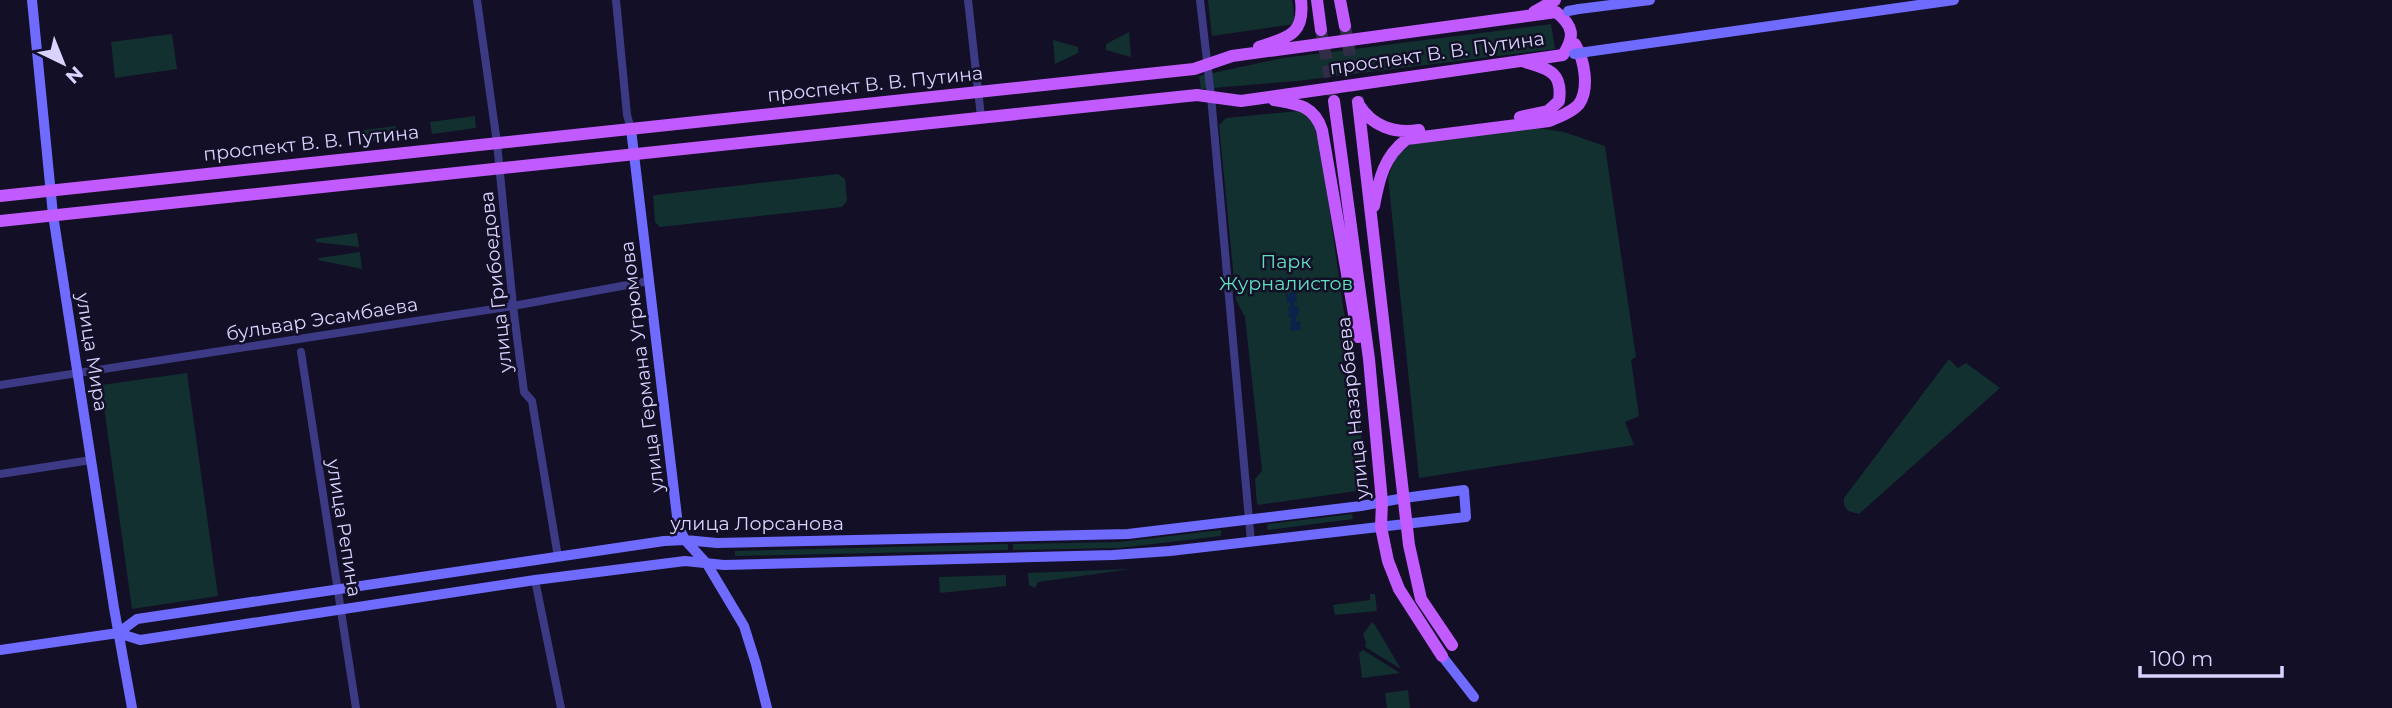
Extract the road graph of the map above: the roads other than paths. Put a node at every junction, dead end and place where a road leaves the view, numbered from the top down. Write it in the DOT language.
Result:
graph roads {
  1 [pos="32,0"];
  2 [pos="477,0"];
  3 [pos="616,0"];
  4 [pos="968,0"];
  5 [pos="1200,0"];
  6 [pos="1301,0"];
  7 [pos="1317,0"];
  8 [pos="1342,0"];
  9 [pos="1650,0"];
  10 [pos="1954,0"];
  11 [pos="1567,7"];
  12 [pos="1345,26"];
  13 [pos="1321,30"];
  14 [pos="1570,32"];
  15 [pos="1575,54"];
  16 [pos="1231,56"];
  17 [pos="1521,61"];
  18 [pos="1206,65"];
  19 [pos="979,93"];
  20 [pos="1211,96"];
  21 [pos="1260,98"];
  22 [pos="1334,101"];
  23 [pos="981,117"];
  24 [pos="631,129"];
  25 [pos="497,143"];
  26 [pos="635,153"];
  27 [pos="499,167"];
  28 [pos="51,190"];
  29 [pos="0,195"];
  30 [pos="53,215"];
  31 [pos="1372,216"];
  32 [pos="0,221"];
  33 [pos="649,281"];
  34 [pos="513,306"];
  35 [pos="301,352"];
  36 [pos="78,373"];
  37 [pos="1371,379"];
  38 [pos="0,385"];
  39 [pos="91,460"];
  40 [pos="0,474"];
  41 [pos="1404,498"];
  42 [pos="1382,502"];
  43 [pos="1249,520"];
  44 [pos="1407,524"];
  45 [pos="1381,527"];
  46 [pos="685,540"];
  47 [pos="1251,542"];
  48 [pos="558,557"];
  49 [pos="707,564"];
  50 [pos="535,580"];
  51 [pos="337,589"];
  52 [pos="340,609"];
  53 [pos="118,633"];
  54 [pos="1452,645"];
  55 [pos="0,650"];
  56 [pos="1442,656"];
  57 [pos="1474,697"];
  58 [pos="132,708"];
  59 [pos="356,708"];
  60 [pos="561,708"];
  61 [pos="767,708"];
  1 -- 28 [label="main road, улица Мира"];
  2 -- 25 [label="street, улица Грибоедова"];
  3 -- 24 [label="street, улица Германа Угрюмова"];
  4 -- 19 [label="street"];
  5 -- 18 [label="street"];
  6 -- 16 [label="main road"];
  7 -- 13 [label="main road"];
  8 -- 12 [label="main road"];
  9 -- 11 [label="main road"];
  10 -- 15 [label="main road"];
  11 -- 14 [label="main road"];
  11 -- 14 [label="main road, проспект В. В. Путина"];
  11 -- 16 [label="main road, проспект В. В. Путина"];
  14 -- 15 [label="main road, проспект В. В. Путина"];
  14 -- 31 [label="main road"];
  15 -- 17 [label="main road, проспект В. В. Путина"];
  16 -- 18 [label="main road, проспект В. В. Путина"];
  17 -- 21 [label="main road, проспект В. В. Путина"];
  17 -- 31 [label="main road, улица Назарбаева"];
  18 -- 19 [label="main road, проспект В. В. Путина"];
  18 -- 20 [label="street"];
  19 -- 23 [label="street"];
  19 -- 24 [label="main road, проспект В. В. Путина"];
  20 -- 21 [label="main road, проспект В. В. Путина"];
  20 -- 23 [label="main road, проспект В. В. Путина"];
  20 -- 43 [label="street"];
  21 -- 37 [label="main road"];
  22 -- 37 [label="main road, улица Назарбаева"];
  23 -- 26 [label="main road, проспект В. В. Путина"];
  24 -- 25 [label="main road, проспект В. В. Путина"];
  24 -- 26 [label="main road, улица Германа Угрюмова"];
  25 -- 27 [label="street, улица Грибоедова"];
  25 -- 28 [label="main road, проспект В. В. Путина"];
  26 -- 27 [label="main road, проспект В. В. Путина"];
  26 -- 33 [label="main road, улица Германа Угрюмова"];
  27 -- 30 [label="main road, проспект В. В. Путина"];
  27 -- 34 [label="street, улица Грибоедова"];
  28 -- 29 [label="main road, проспект В. В. Путина"];
  28 -- 30 [label="main road, улица Мира"];
  30 -- 32 [label="main road, проспект В. В. Путина"];
  30 -- 36 [label="main road, улица Мира"];
  31 -- 41 [label="main road, улица Назарбаева"];
  33 -- 34 [label="street, бульвар Эсамбаева"];
  33 -- 46 [label="main road, улица Германа Угрюмова"];
  34 -- 36 [label="street, бульвар Эсамбаева"];
  34 -- 48 [label="street, улица Грибоедова"];
  35 -- 51 [label="street, улица Репина"];
  36 -- 38 [label="street, бульвар Эсамбаева"];
  36 -- 39 [label="main road, улица Мира"];
  37 -- 42 [label="main road, улица Назарбаева"];
  39 -- 40 [label="street"];
  39 -- 53 [label="main road, улица Мира"];
  41 -- 42 [label="main road, улица Лорсанова"];
  41 -- 44 [label="main road, улица Назарбаева"];
  41 -- 44 [label="main road, улица Лорсанова"];
  42 -- 43 [label="main road, улица Лорсанова"];
  42 -- 45 [label="main road, улица Назарбаева"];
  43 -- 46 [label="main road, улица Лорсанова"];
  43 -- 47 [label="street"];
  44 -- 45 [label="main road, улица Лорсанова"];
  44 -- 54 [label="main road, улица Назарбаева"];
  45 -- 47 [label="main road, улица Лорсанова"];
  45 -- 56 [label="main road, улица Назарбаева"];
  46 -- 48 [label="main road, улица Лорсанова"];
  46 -- 49 [label="main road, улица Германа Угрюмова"];
  47 -- 49 [label="main road, улица Лорсанова"];
  48 -- 51 [label="main road, улица Лорсанова"];
  49 -- 50 [label="main road, улица Лорсанова"];
  49 -- 61 [label="main road, улица Германа Угрюмова"];
  50 -- 52 [label="main road, улица Лорсанова"];
  50 -- 60 [label="street"];
  51 -- 52 [label="street, улица Репина"];
  51 -- 53 [label="main road, улица Лорсанова"];
  52 -- 53 [label="main road, улица Лорсанова"];
  52 -- 59 [label="street, улица Репина"];
  53 -- 55 [label="main road, улица Лорсанова"];
  53 -- 58 [label="main road, улица Мира"];
  56 -- 57 [label="main road"];
}
